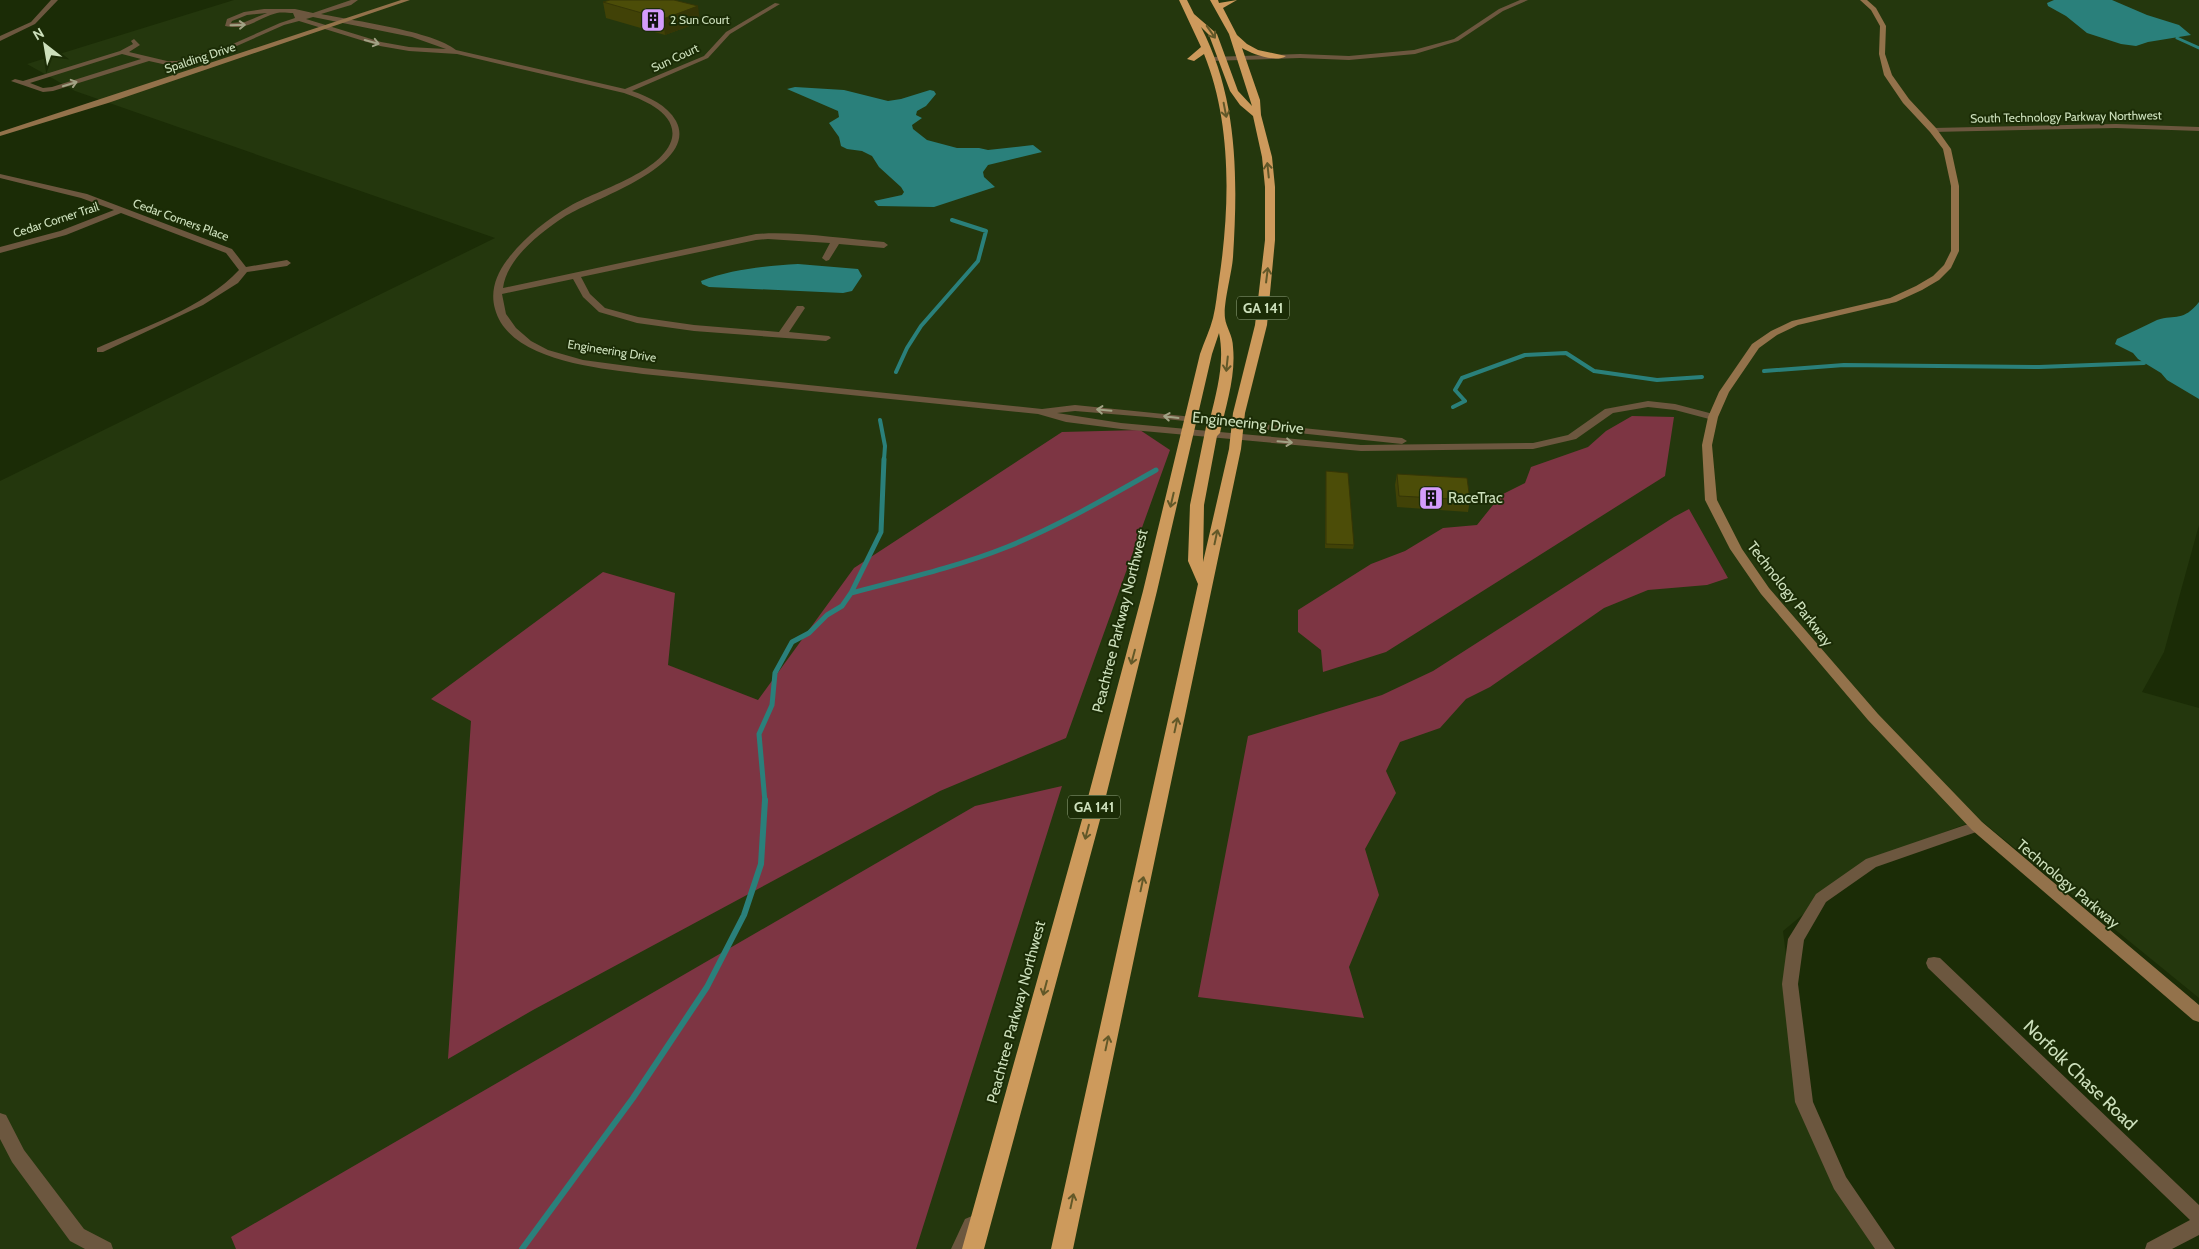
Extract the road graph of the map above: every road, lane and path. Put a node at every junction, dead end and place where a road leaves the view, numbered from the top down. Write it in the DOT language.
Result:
graph roads {
  1 [pos="355,0"];
  2 [pos="407,0"];
  3 [pos="1183,0"];
  4 [pos="1214,0"];
  5 [pos="1234,0"];
  6 [pos="1525,0"];
  7 [pos="1863,0"];
  8 [pos="57,1"];
  9 [pos="777,4"];
  10 [pos="1220,8"];
  11 [pos="278,10"];
  12 [pos="295,11"];
  13 [pos="1190,13"];
  14 [pos="314,14"];
  15 [pos="299,19"];
  16 [pos="343,22"];
  17 [pos="325,28"];
  18 [pos="1233,34"];
  19 [pos="0,39"];
  20 [pos="134,41"];
  21 [pos="1206,48"];
  22 [pos="122,52"];
  23 [pos="457,52"];
  24 [pos="1282,56"];
  25 [pos="1329,58"];
  26 [pos="1191,59"];
  27 [pos="148,60"];
  28 [pos="1211,61"];
  29 [pos="1224,61"];
  30 [pos="1262,63"];
  31 [pos="1243,64"];
  32 [pos="15,81"];
  33 [pos="24,83"];
  34 [pos="626,92"];
  35 [pos="1257,115"];
  36 [pos="2199,129"];
  37 [pos="1933,130"];
  38 [pos="0,134"];
  39 [pos="0,176"];
  40 [pos="119,211"];
  41 [pos="836,241"];
  42 [pos="884,245"];
  43 [pos="0,250"];
  44 [pos="826,258"];
  45 [pos="287,263"];
  46 [pos="244,270"];
  47 [pos="576,275"];
  48 [pos="498,292"];
  49 [pos="800,308"];
  50 [pos="1219,318"];
  51 [pos="782,335"];
  52 [pos="826,338"];
  53 [pos="100,350"];
  54 [pos="1713,416"];
  55 [pos="1188,426"];
  56 [pos="1213,428"];
  57 [pos="1237,431"];
  58 [pos="1205,584"];
  59 [pos="1977,826"];
  60 [pos="1934,963"];
  61 [pos="2199,1015"];
  62 [pos="0,1120"];
  63 [pos="983,1205"];
  64 [pos="2199,1217"];
  65 [pos="2199,1226"];
  66 [pos="104,1249"];
  67 [pos="960,1249"];
  68 [pos="973,1249"];
  69 [pos="1062,1249"];
  70 [pos="1886,1249"];
  71 [pos="2154,1249"];
  1 -- 14 [label="street"];
  2 -- 16 [label="street, Spalding Drive"];
  3 -- 13 [label="highway, Peachtree Parkway Northwest / GA 141"];
  4 -- 10 [label="highway, GA 141"];
  5 -- 10 [label="highway"];
  6 -- 25 [label="street"];
  7 -- 37 [label="street, Technology Parkway"];
  8 -- 19 [label="street"];
  9 -- 34 [label="street, Sun Court"];
  10 -- 18 [label="highway, GA 141"];
  11 -- 11 [label="street, Engineering Drive, one-way"];
  11 -- 12 [label="street, Engineering Drive"];
  12 -- 14 [label="street, Engineering Drive"];
  12 -- 15 [label="street"];
  13 -- 21 [label="highway, Peachtree Parkway Northwest / GA 141"];
  13 -- 29 [label="highway, one-way"];
  14 -- 15 [label="street"];
  14 -- 16 [label="street, Engineering Drive"];
  15 -- 17 [label="street, Engineering Drive"];
  15 -- 27 [label="street"];
  16 -- 17 [label="street, Spalding Drive"];
  16 -- 23 [label="street, Engineering Drive"];
  17 -- 23 [label="street, Engineering Drive, one-way"];
  17 -- 38 [label="street, Spalding Drive"];
  18 -- 24 [label="highway"];
  18 -- 31 [label="highway, GA 141"];
  20 -- 22 [label="street"];
  21 -- 26 [label="highway"];
  21 -- 28 [label="highway, Peachtree Parkway Northwest / GA 141"];
  22 -- 27 [label="street"];
  22 -- 33 [label="street"];
  23 -- 34 [label="street, Engineering Drive"];
  24 -- 25 [label="street"];
  24 -- 31 [label="street"];
  25 -- 30 [label="street"];
  33 -- 27 [label="street, one-way"];
  28 -- 29 [label="street"];
  28 -- 50 [label="highway, Peachtree Parkway Northwest / GA 141, one-way"];
  29 -- 31 [label="street"];
  29 -- 35 [label="highway"];
  30 -- 31 [label="highway"];
  31 -- 35 [label="highway, GA 141"];
  32 -- 33 [label="street"];
  34 -- 48 [label="street, Engineering Drive"];
  57 -- 35 [label="highway, GA 141, one-way"];
  36 -- 37 [label="street, South Technology Parkway Northwest"];
  37 -- 54 [label="street, Technology Parkway"];
  39 -- 40 [label="street, Cedar Corners Place"];
  40 -- 43 [label="street, Cedar Corner Trail"];
  40 -- 46 [label="street, Cedar Corners Place"];
  41 -- 42 [label="street"];
  41 -- 44 [label="street"];
  41 -- 47 [label="street"];
  45 -- 46 [label="street"];
  46 -- 53 [label="street"];
  47 -- 48 [label="street"];
  47 -- 51 [label="street"];
  48 -- 55 [label="street, Engineering Drive"];
  49 -- 51 [label="street"];
  50 -- 55 [label="highway, Peachtree Parkway Northwest / GA 141"];
  50 -- 56 [label="highway, one-way"];
  51 -- 52 [label="street"];
  54 -- 57 [label="street, Engineering Drive"];
  54 -- 59 [label="street, Technology Parkway"];
  55 -- 56 [label="street, Engineering Drive"];
  55 -- 63 [label="highway, Peachtree Parkway Northwest / GA 141, one-way"];
  56 -- 57 [label="street, Engineering Drive"];
  56 -- 58 [label="highway"];
  58 -- 57 [label="highway, GA 141, one-way"];
  69 -- 58 [label="highway, GA 141, one-way"];
  59 -- 61 [label="street, Technology Parkway"];
  59 -- 70 [label="street"];
  60 -- 64 [label="street, Norfolk Chase Road"];
  62 -- 66 [label="street"];
  63 -- 67 [label="street"];
  63 -- 68 [label="highway, Peachtree Parkway Northwest / GA 141"];
  65 -- 71 [label="street"];
}
